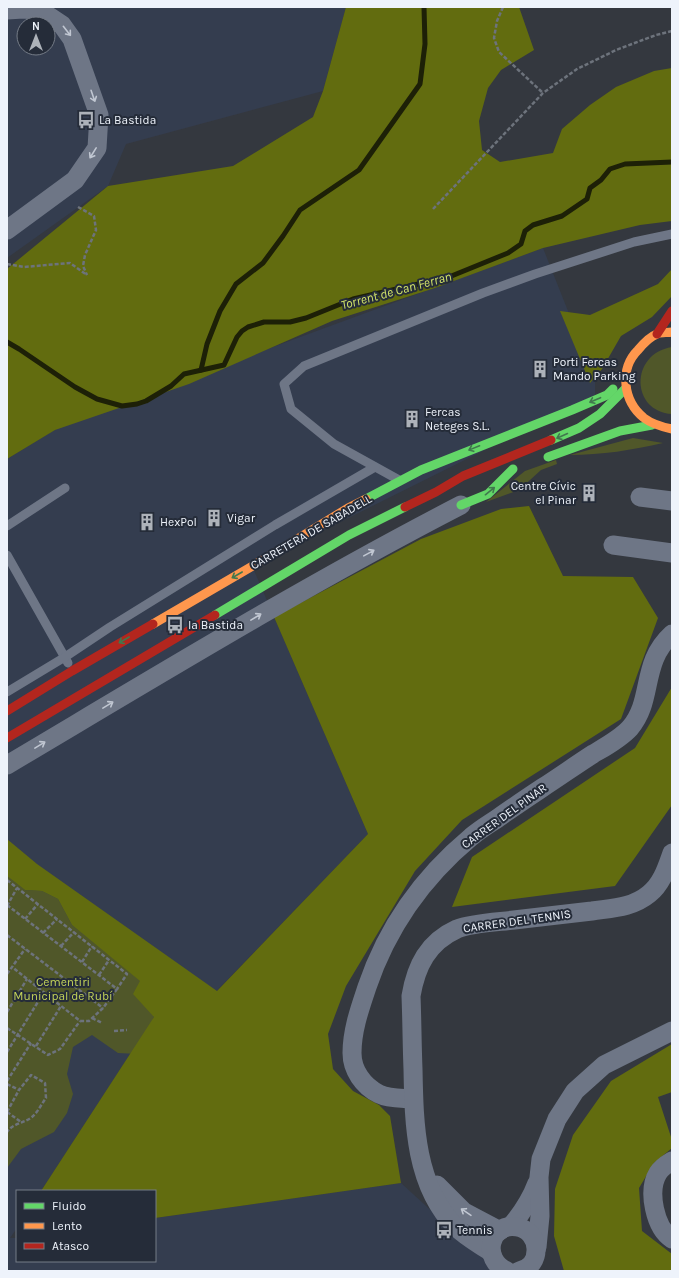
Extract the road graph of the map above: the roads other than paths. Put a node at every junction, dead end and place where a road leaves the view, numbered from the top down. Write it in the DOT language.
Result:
graph roads {
  1 [pos="7,10"];
  2 [pos="7,230"];
  3 [pos="672,234"];
  4 [pos="672,311"];
  5 [pos="672,332"];
  6 [pos="657,334"];
  7 [pos="625,377"];
  8 [pos="626,388"];
  9 [pos="652,425"];
  10 [pos="672,429"];
  11 [pos="543,459"];
  12 [pos="375,467"];
  13 [pos="495,475"];
  14 [pos="400,480"];
  15 [pos="467,484"];
  16 [pos="65,488"];
  17 [pos="436,492"];
  18 [pos="640,497"];
  19 [pos="672,501"];
  20 [pos="461,505"];
  21 [pos="7,526"];
  22 [pos="614,545"];
  23 [pos="672,553"];
  24 [pos="7,555"];
  25 [pos="672,634"];
  26 [pos="65,657"];
  27 [pos="72,671"];
  28 [pos="7,692"];
  29 [pos="7,711"];
  30 [pos="7,738"];
  31 [pos="7,765"];
  32 [pos="672,853"];
  33 [pos="672,1031"];
  34 [pos="413,1099"];
  35 [pos="672,1161"];
  36 [pos="426,1177"];
  37 [pos="539,1178"];
  38 [pos="506,1229"];
  39 [pos="672,1239"];
  40 [pos="491,1252"];
  41 [pos="533,1263"];
  42 [pos="507,1271"];
  1 -- 2 [label="street, one-way"];
  3 -- 12 [label="lane"];
  4 -- 6 [label="main road"];
  5 -- 6 [label="main road"];
  6 -- 7 [label="main road"];
  7 -- 8 [label="main road"];
  7 -- 14 [label="main road, CARRETERA DE SABADELL, one-way"];
  8 -- 9 [label="main road"];
  8 -- 17 [label="main road, one-way"];
  9 -- 10 [label="main road"];
  9 -- 11 [label="main road"];
  12 -- 14 [label="lane"];
  12 -- 26 [label="lane"];
  20 -- 13 [label="main road, one-way"];
  14 -- 27 [label="main road, CARRETERA DE SABADELL, one-way"];
  15 -- 17 [label="main road"];
  16 -- 21 [label="lane"];
  17 -- 30 [label="main road"];
  18 -- 19 [label="street"];
  31 -- 20 [label="street, one-way"];
  22 -- 23 [label="street"];
  24 -- 26 [label="lane"];
  25 -- 34 [label="street, CARRER DEL PINAR"];
  26 -- 27 [label="lane"];
  26 -- 28 [label="lane"];
  27 -- 29 [label="main road, CARRETERA DE SABADELL"];
  32 -- 34 [label="street, CARRER DEL TENNIS"];
  33 -- 37 [label="street"];
  34 -- 36 [label="street, CARRER DEL TENNIS"];
  35 -- 39 [label="street"];
  38 -- 36 [label="street, one-way"];
  36 -- 40 [label="street, CARRER DEL TENNIS"];
  37 -- 38 [label="street"];
  37 -- 41 [label="street"];
  38 -- 40 [label="street"];
  38 -- 41 [label="street"];
  40 -- 42 [label="street, CARRER DEL TENNIS"];
}
